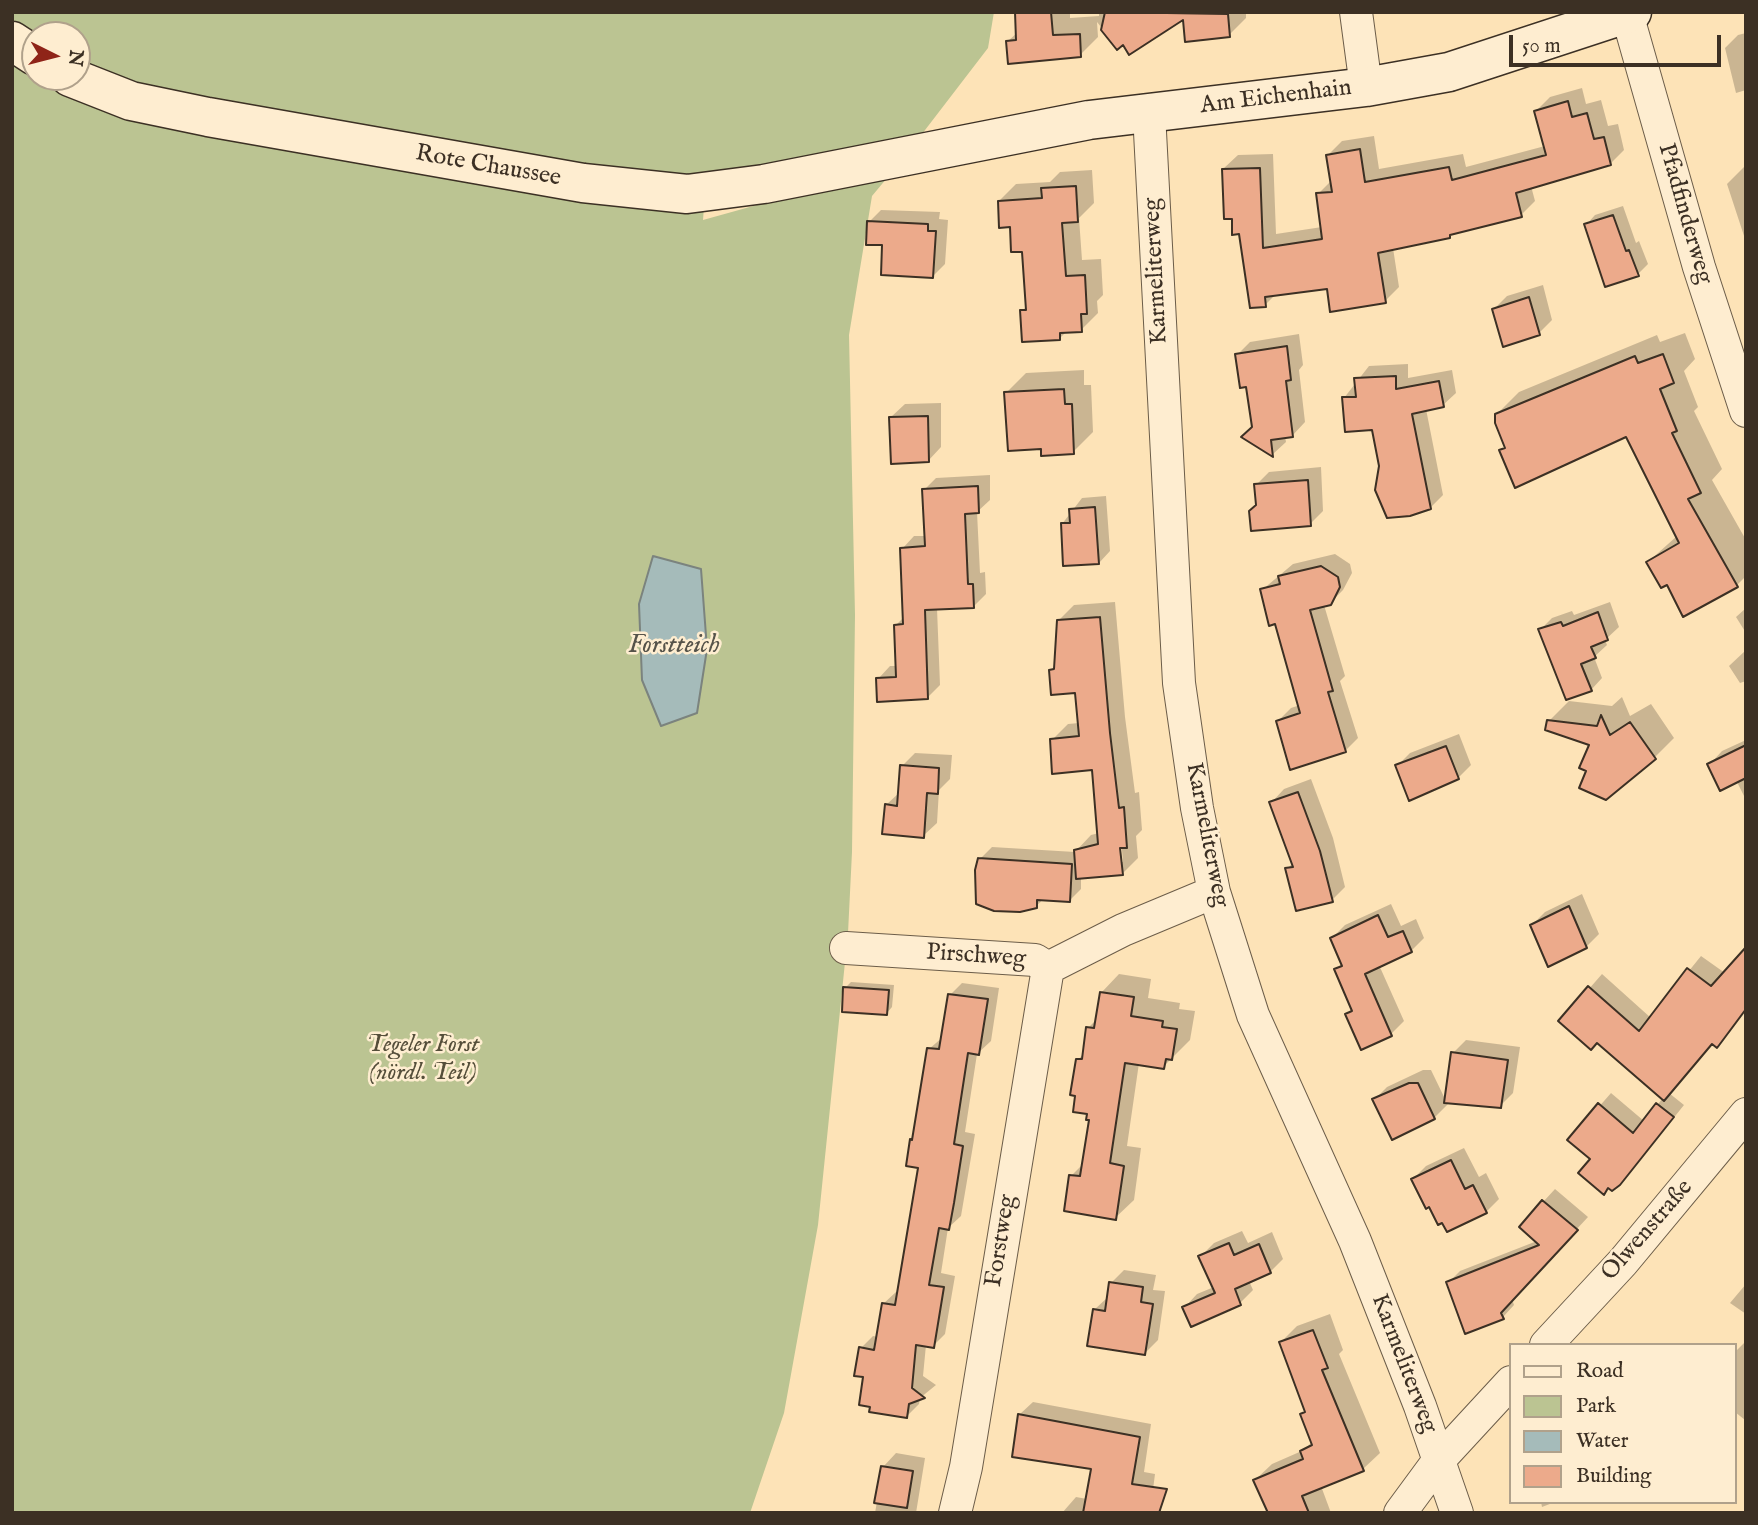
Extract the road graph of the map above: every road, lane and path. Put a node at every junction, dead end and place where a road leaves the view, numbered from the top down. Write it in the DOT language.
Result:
graph roads {
  1 [pos="1356,12"];
  2 [pos="1629,13"];
  3 [pos="91,87"];
  4 [pos="1366,88"];
  5 [pos="1149,113"];
  6 [pos="912,154"];
  7 [pos="1746,411"];
  8 [pos="1214,892"];
  9 [pos="846,948"];
  10 [pos="1048,968"];
  11 [pos="1746,1114"];
  12 [pos="1548,1343"];
  13 [pos="1510,1383"];
  14 [pos="1438,1460"];
  15 [pos="955,1513"];
  16 [pos="1400,1513"];
  17 [pos="1457,1513"];
  1 -- 4 [label="street"];
  2 -- 4 [label="street, Am Eichenhain"];
  2 -- 7 [label="street, Pfadfinderweg"];
  3 -- 6 [label="street, Rote Chaussee"];
  4 -- 5 [label="street, Am Eichenhain"];
  5 -- 6 [label="street, Am Eichenhain"];
  5 -- 8 [label="street, Karmeliterweg"];
  8 -- 10 [label="street, Pirschweg"];
  8 -- 14 [label="street, Karmeliterweg"];
  9 -- 10 [label="street, Pirschweg"];
  10 -- 15 [label="street, Forstweg"];
  11 -- 12 [label="street, Olwenstraße"];
  13 -- 14 [label="street"];
  14 -- 16 [label="street"];
  14 -- 17 [label="street, Karmeliterweg"];
}
